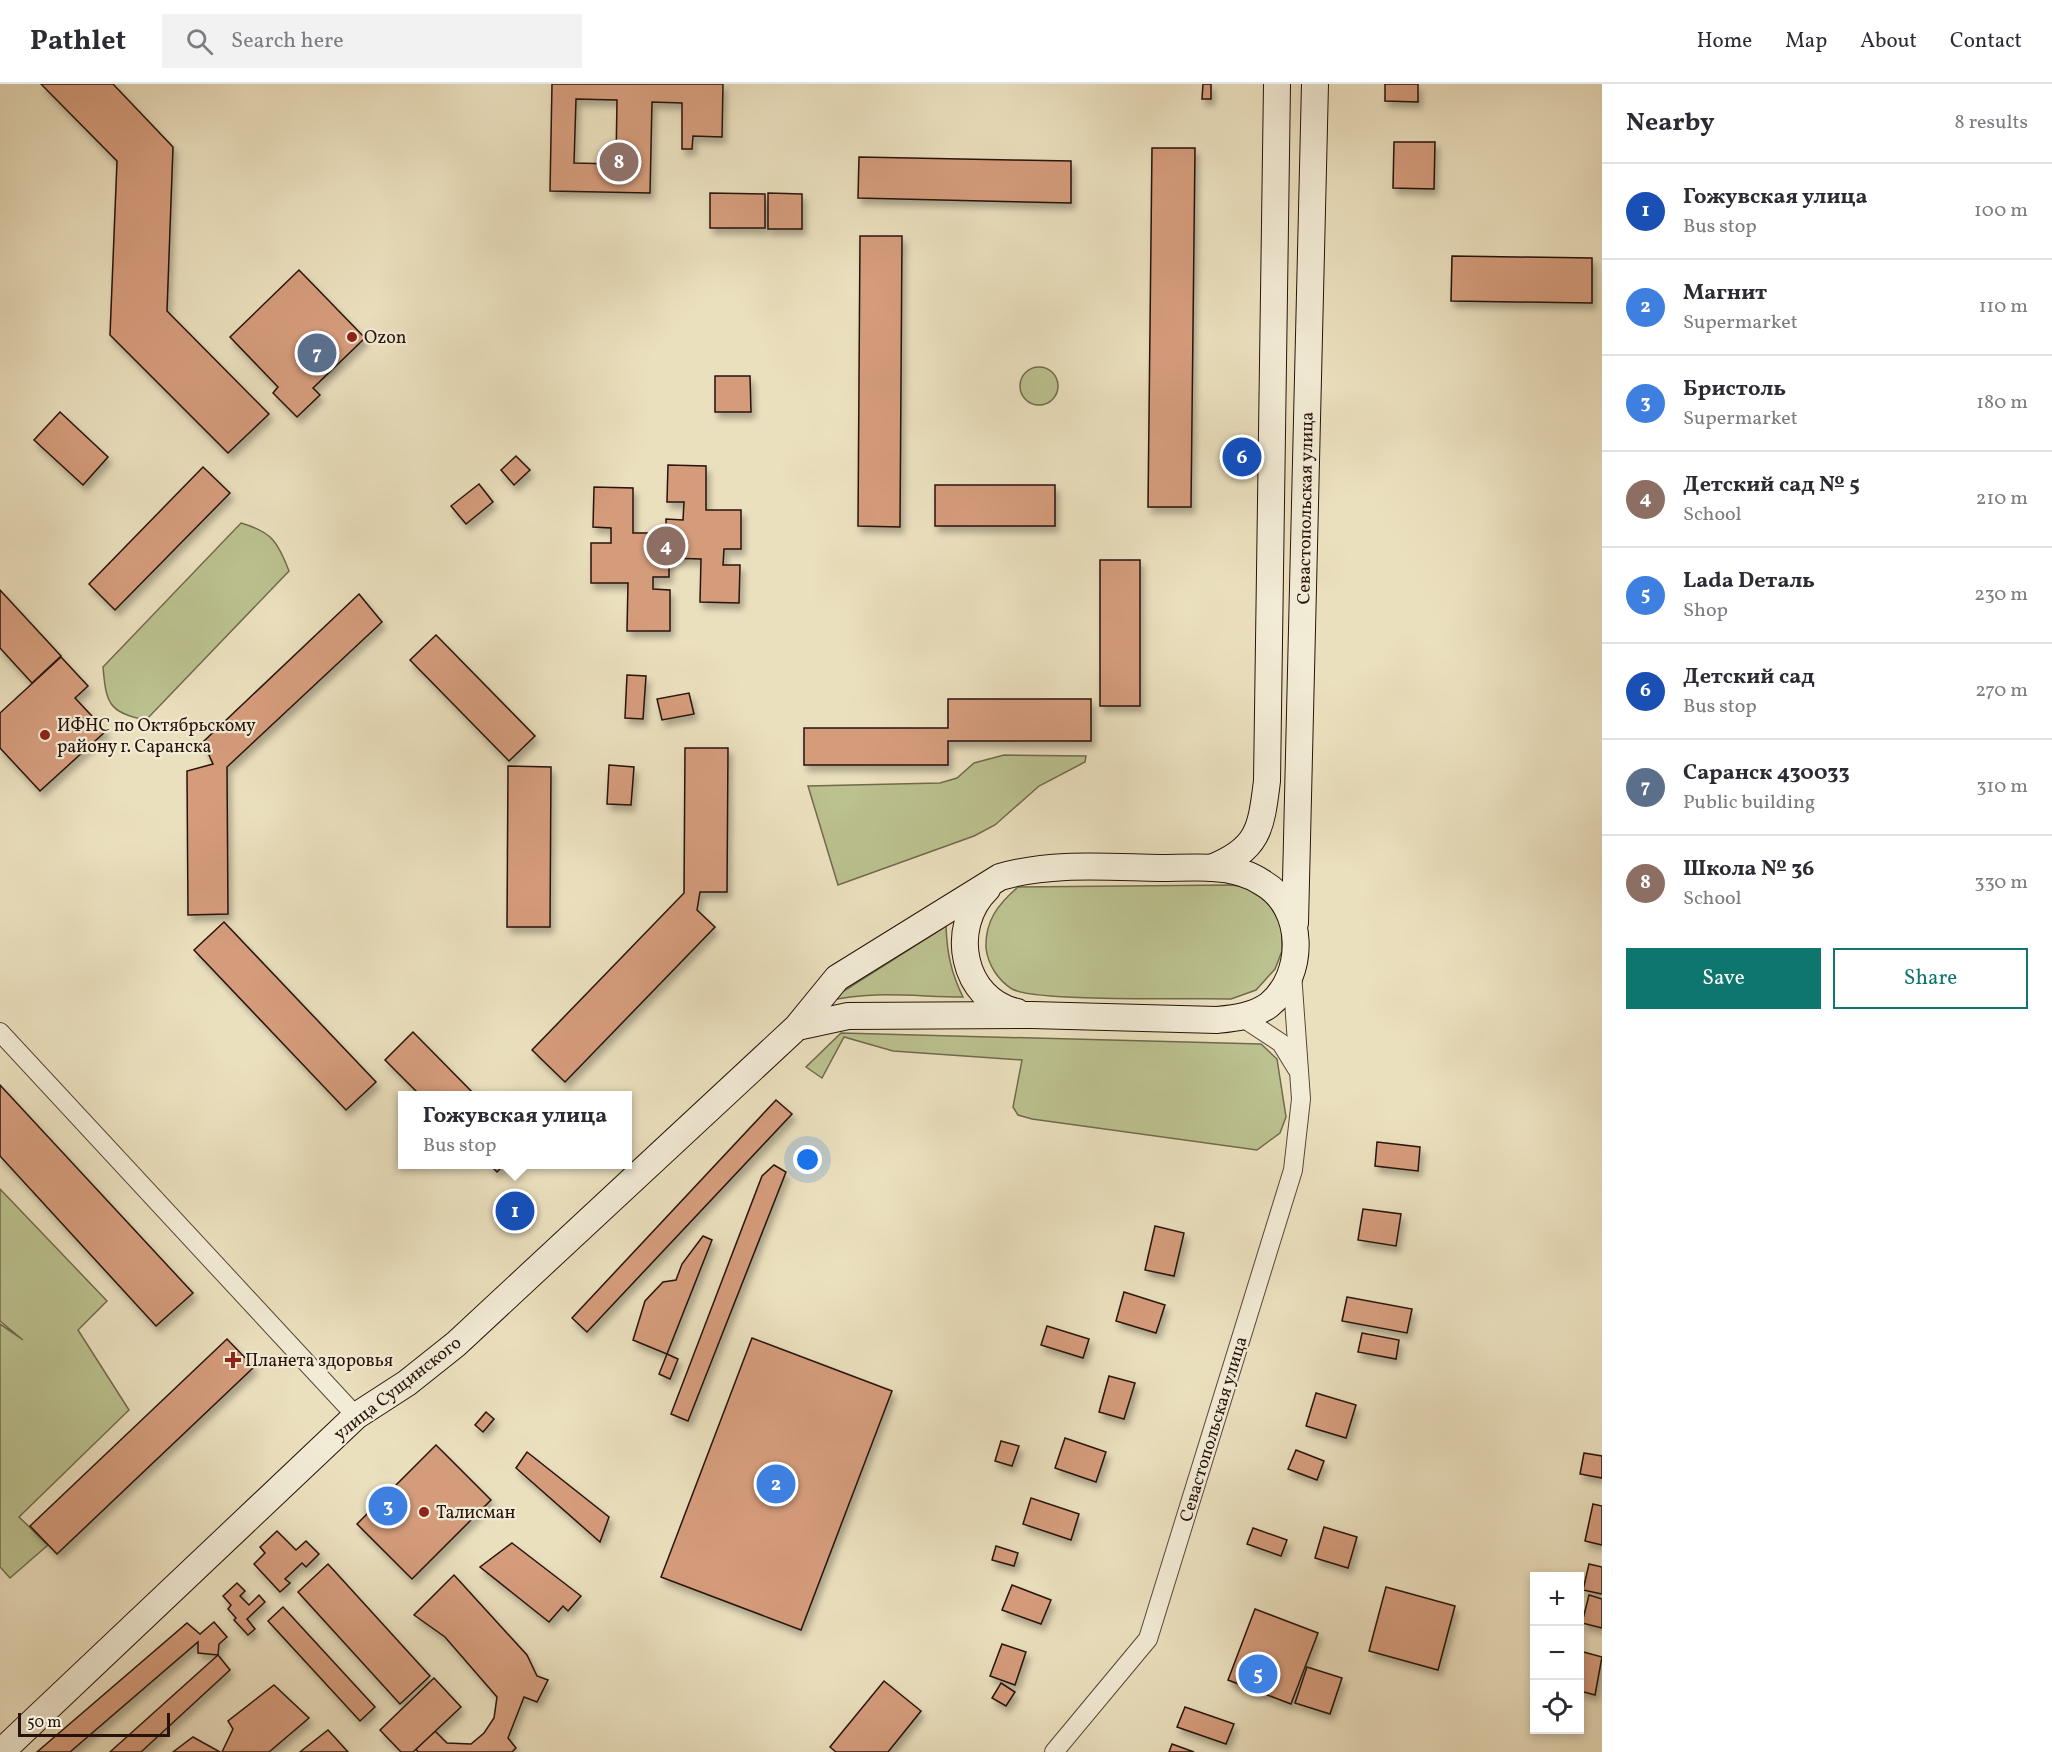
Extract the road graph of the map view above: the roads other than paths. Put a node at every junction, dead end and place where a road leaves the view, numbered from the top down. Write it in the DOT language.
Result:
graph roads {
  1 [pos="1277,84"];
  2 [pos="1315,84"];
  3 [pos="1211,868"];
  4 [pos="1000,877"];
  5 [pos="1295,933"];
  6 [pos="1292,971"];
  7 [pos="1032,1015"];
  8 [pos="1243,1018"];
  9 [pos="797,1027"];
  10 [pos="0,1032"];
  11 [pos="1299,1073"];
  12 [pos="356,1416"];
  13 [pos="1,1752"];
  14 [pos="1054,1752"];
  1 -- 3 [label="street, Севастопольская улица"];
  2 -- 5 [label="street, Севастопольская улица"];
  3 -- 4 [label="street"];
  3 -- 5 [label="street"];
  4 -- 7 [label="street"];
  4 -- 9 [label="street, улица Сущинского"];
  5 -- 6 [label="street, Севастопольская улица"];
  6 -- 8 [label="street"];
  6 -- 11 [label="street, Севастопольская улица"];
  7 -- 8 [label="street"];
  7 -- 9 [label="street"];
  8 -- 11 [label="street"];
  9 -- 12 [label="street, улица Сущинского"];
  10 -- 12 [label="street"];
  11 -- 14 [label="street, Севастопольская улица"];
  12 -- 13 [label="street, улица Сущинского"];
}
